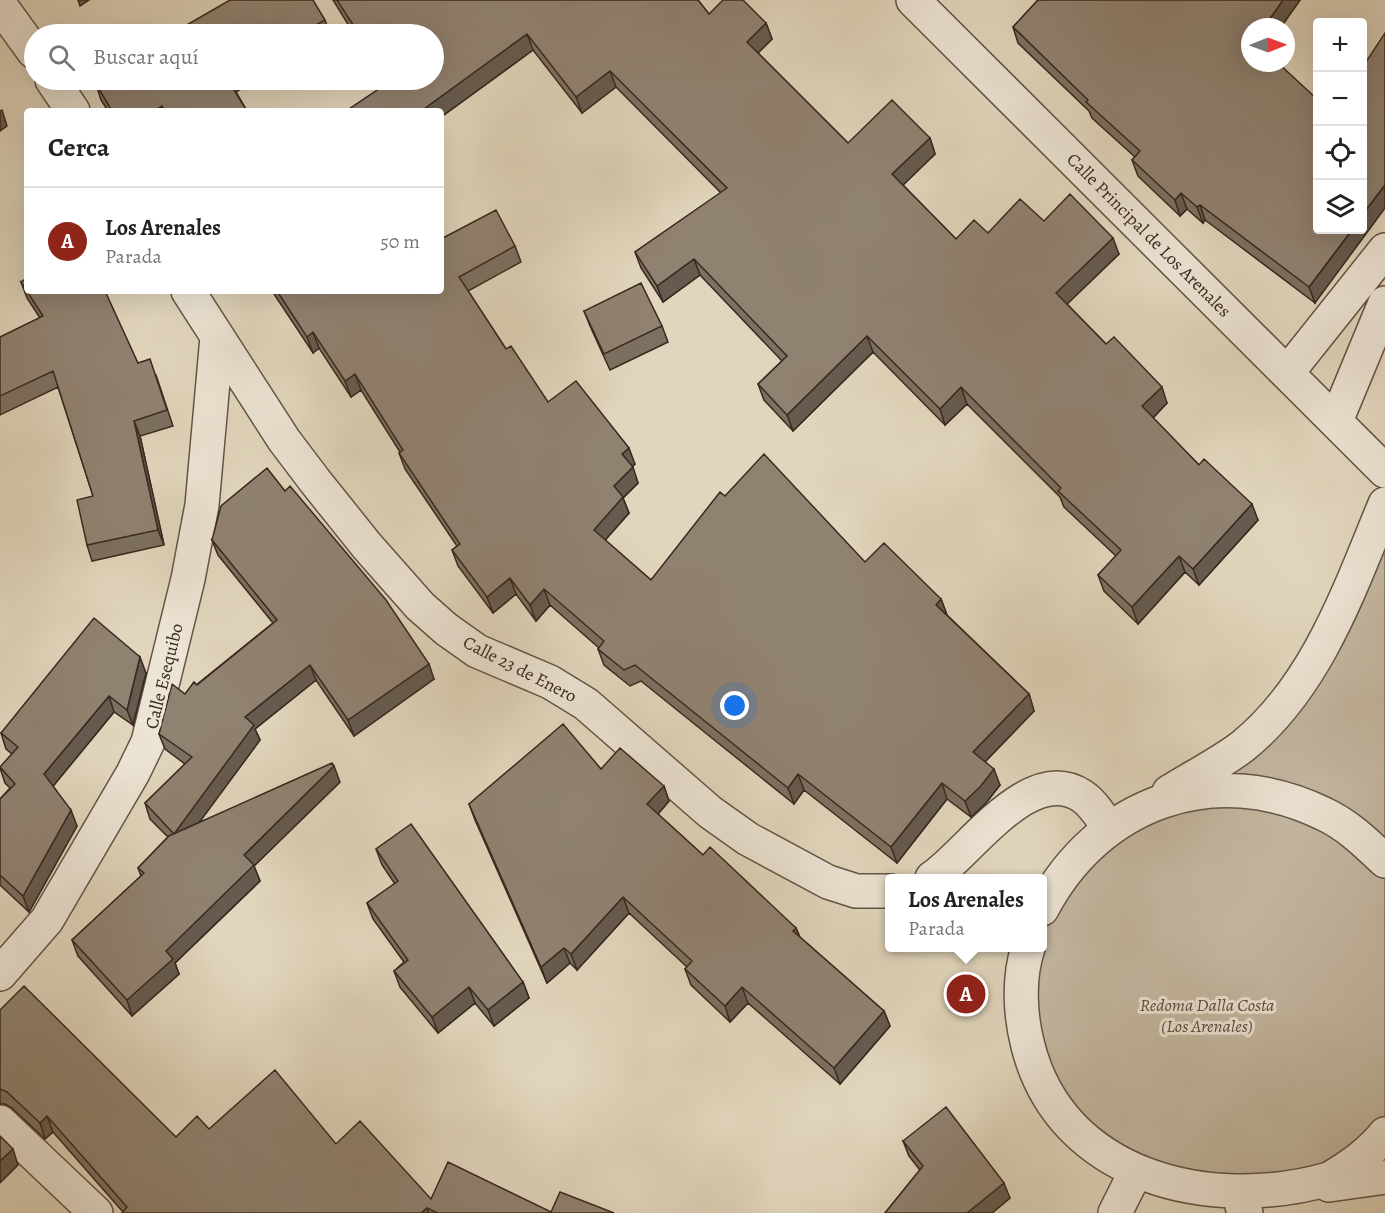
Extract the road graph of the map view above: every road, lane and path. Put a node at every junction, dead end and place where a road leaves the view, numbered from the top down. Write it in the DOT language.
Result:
graph roads {
  1 [pos="913,0"];
  2 [pos="0,5"];
  3 [pos="24,38"];
  4 [pos="59,90"];
  5 [pos="71,108"];
  6 [pos="1385,250"];
  7 [pos="190,294"];
  8 [pos="1385,303"];
  9 [pos="217,337"];
  10 [pos="1287,373"];
  11 [pos="1336,422"];
  12 [pos="1385,471"];
  13 [pos="1385,504"];
  14 [pos="1142,809"];
  15 [pos="1109,828"];
  16 [pos="1385,861"];
  17 [pos="939,874"];
  18 [pos="885,891"];
  19 [pos="1047,900"];
  20 [pos="1027,952"];
  21 [pos="4,960"];
  22 [pos="0,1122"];
  23 [pos="1385,1134"];
  24 [pos="1385,1177"];
  25 [pos="1131,1181"];
  26 [pos="1315,1187"];
  27 [pos="1244,1210"];
  28 [pos="96,1213"];
  29 [pos="1114,1213"];
  1 -- 10 [label="street, Calle Principal de Los Arenales"];
  2 -- 3 [label="street"];
  4 -- 5 [label="street"];
  6 -- 10 [label="street"];
  7 -- 9 [label="street, Calle 23 de Enero"];
  8 -- 11 [label="street"];
  9 -- 18 [label="street, Calle 23 de Enero"];
  9 -- 21 [label="street, Calle Esequibo"];
  10 -- 11 [label="street, Calle Principal de Los Arenales"];
  11 -- 12 [label="street, Calle Principal de Los Arenales"];
  13 -- 14 [label="street"];
  14 -- 15 [label="street"];
  14 -- 16 [label="street"];
  15 -- 17 [label="street"];
  15 -- 19 [label="street"];
  20 -- 25 [label="street"];
  22 -- 28 [label="street"];
  23 -- 26 [label="street"];
  24 -- 26 [label="street"];
  25 -- 27 [label="street"];
  25 -- 29 [label="street"];
  26 -- 27 [label="street"];
}
